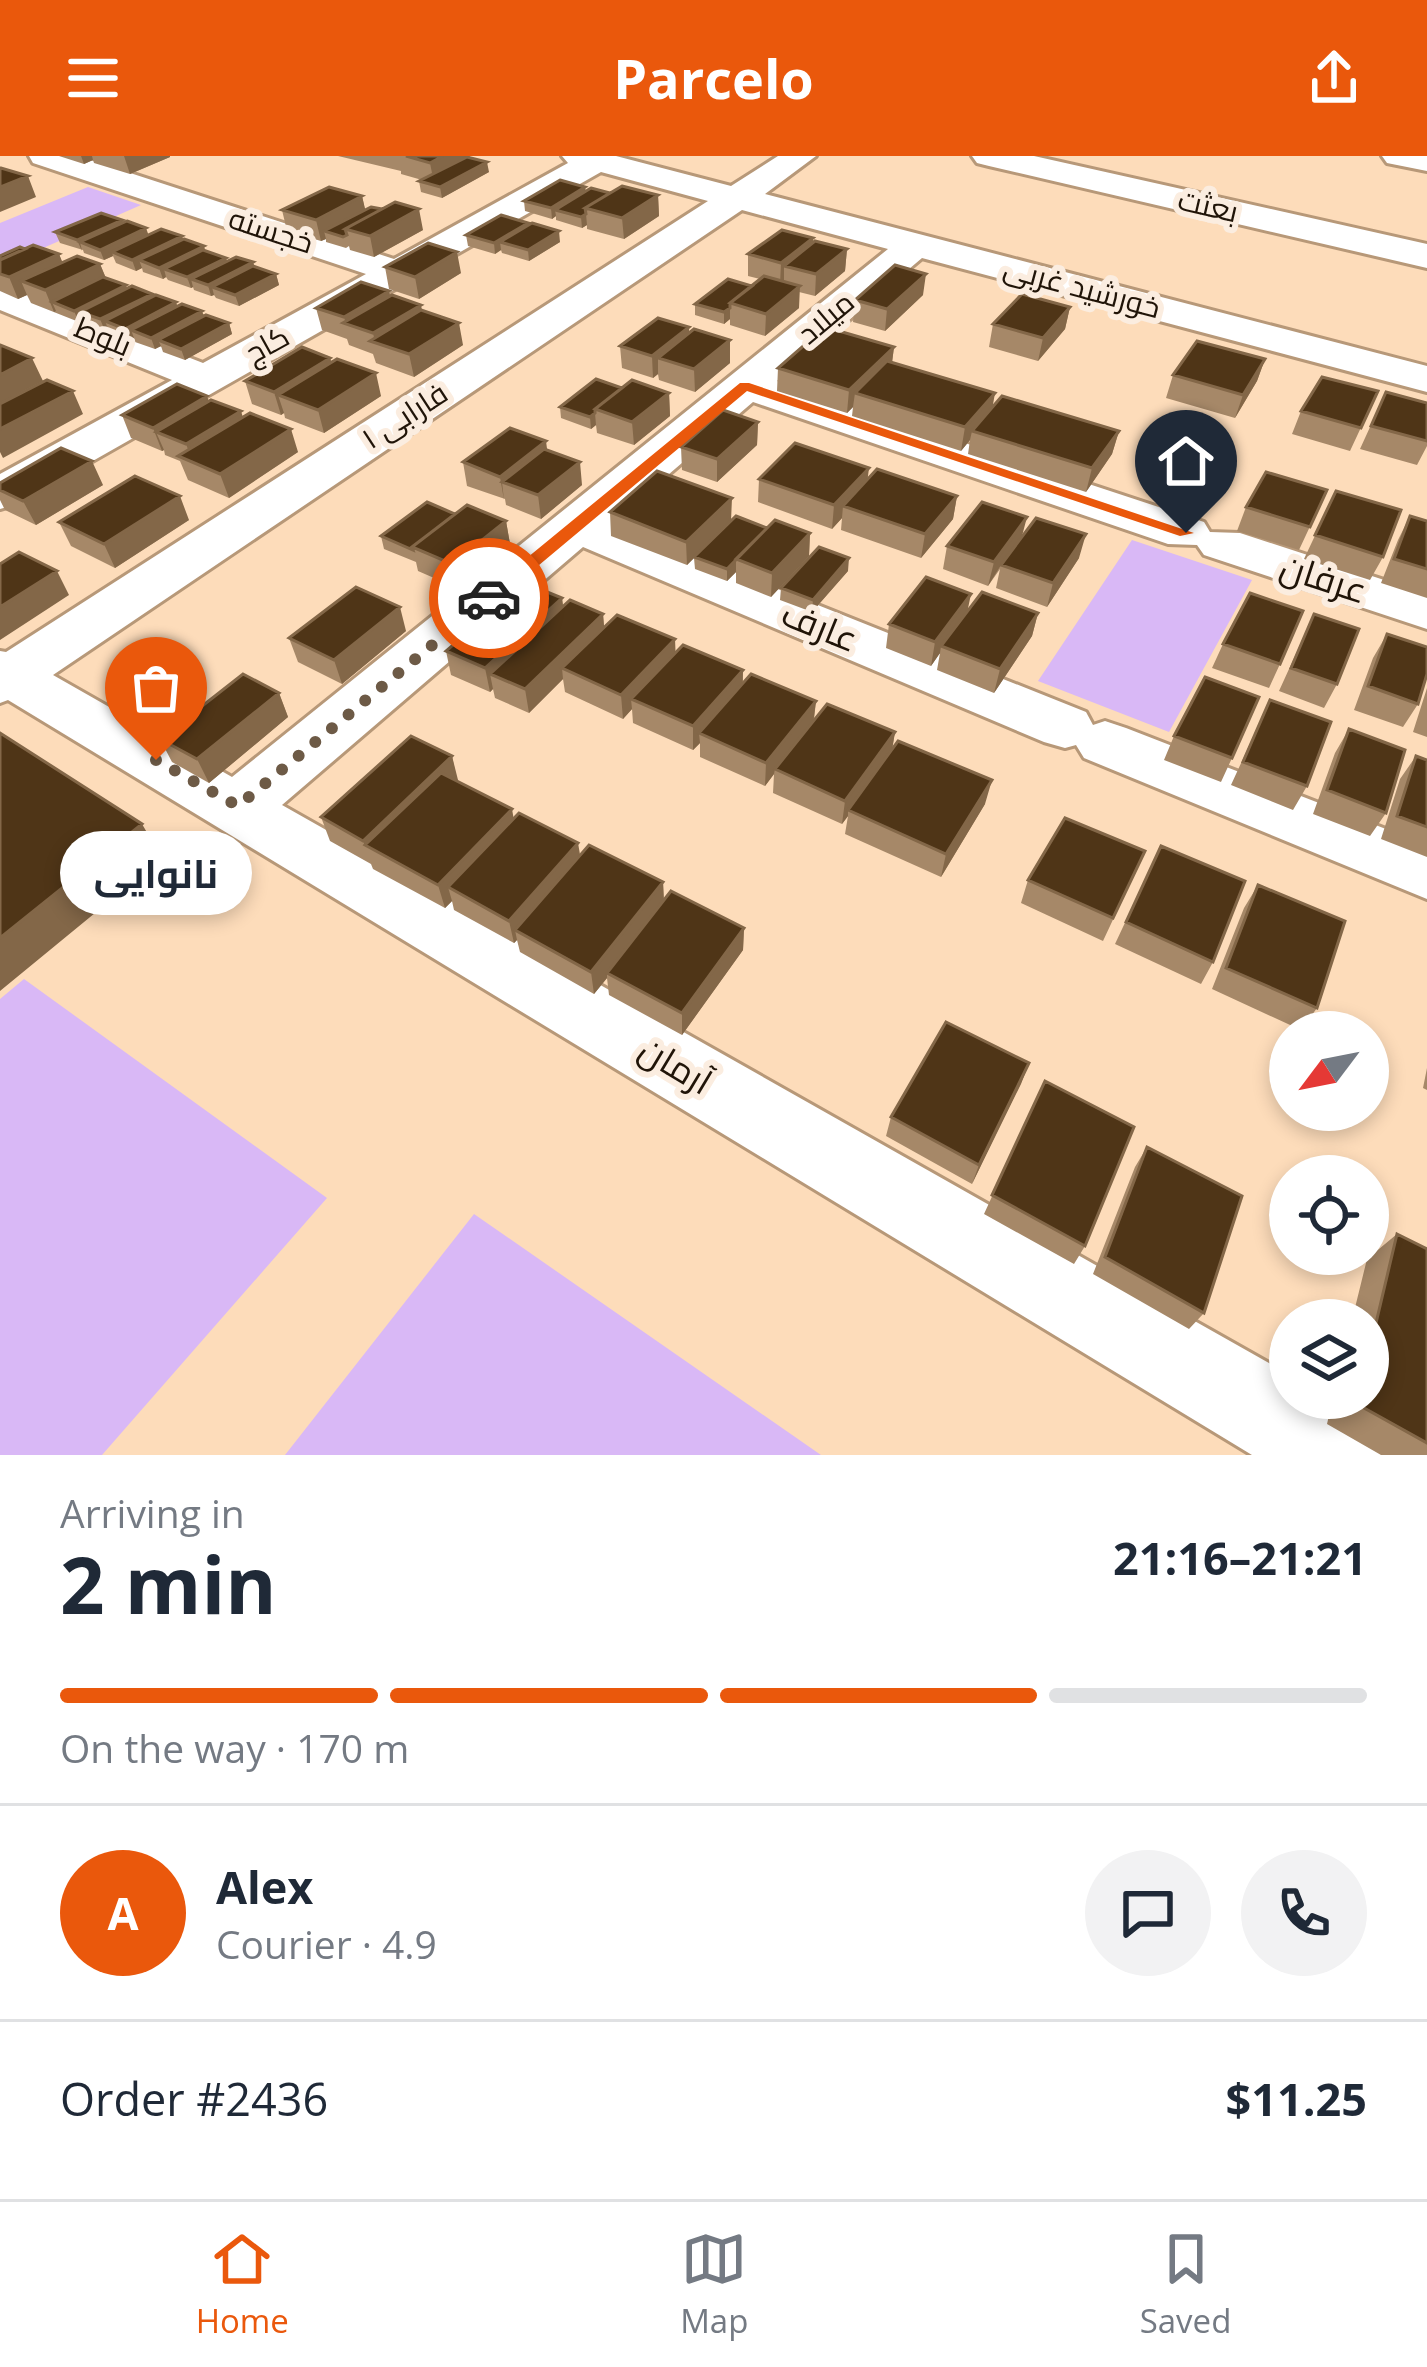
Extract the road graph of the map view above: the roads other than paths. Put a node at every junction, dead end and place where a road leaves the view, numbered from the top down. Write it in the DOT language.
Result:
graph roads {
  1 [pos="45,156"];
  2 [pos="800,156"];
  3 [pos="989,156"];
  4 [pos="1145,156"];
  5 [pos="1399,156"];
  6 [pos="587,158"];
  7 [pos="1427,161"];
  8 [pos="1188,165"];
  9 [pos="736,198"];
  10 [pos="916,244"];
  11 [pos="1427,256"];
  12 [pos="397,272"];
  13 [pos="0,296"];
  14 [pos="206,379"];
  15 [pos="1427,379"];
  16 [pos="745,386"];
  17 [pos="0,494"];
  18 [pos="575,526"];
  19 [pos="1427,612"];
  20 [pos="4,676"];
  21 [pos="238,806"];
  22 [pos="1427,873"];
  23 [pos="1340,1455"];
  1 -- 12 [label="street, خجسته"];
  2 -- 9 [label="street, فارابی ۱"];
  3 -- 11 [label="main road, بعثت"];
  4 -- 8 [label="main road, بعثت"];
  5 -- 7 [label="main road"];
  6 -- 9 [label="street, خورشید غربی"];
  6 -- 12 [label="street, کاج"];
  9 -- 10 [label="street, خورشید غربی"];
  9 -- 20 [label="street, فارابی ۱"];
  10 -- 15 [label="street, خورشید غربی"];
  10 -- 16 [label="street, میلاد"];
  12 -- 14 [label="street, کاج"];
  13 -- 14 [label="street, بلوط"];
  14 -- 17 [label="street, کاج"];
  16 -- 18 [label="street, میلاد"];
  16 -- 19 [label="street, عرفان"];
  18 -- 21 [label="street, میلاد"];
  18 -- 22 [label="street, عارف"];
  20 -- 21 [label="street, آرمان"];
  21 -- 23 [label="street, آرمان"];
}
